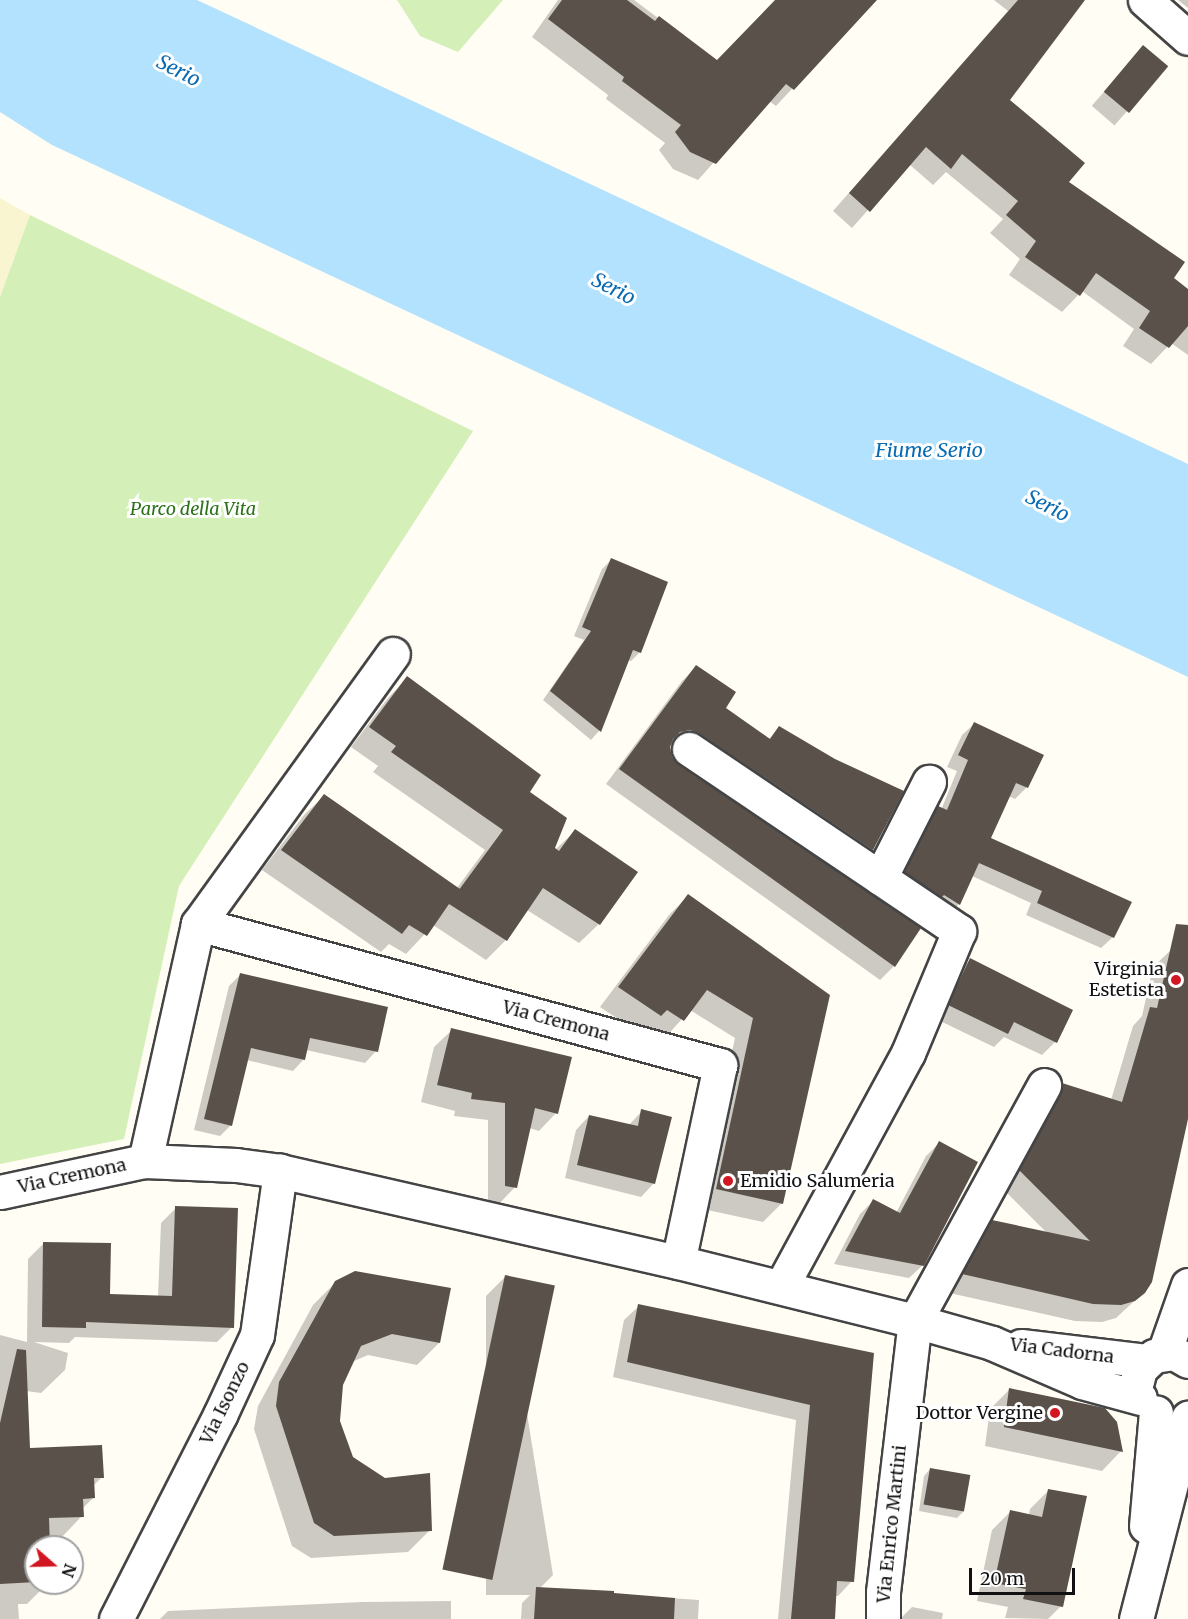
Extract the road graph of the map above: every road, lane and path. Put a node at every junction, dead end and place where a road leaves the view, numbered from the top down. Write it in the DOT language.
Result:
graph roads {
  1 [pos="1145,0"];
  2 [pos="1188,38"];
  3 [pos="393,654"];
  4 [pos="689,749"];
  5 [pos="929,782"];
  6 [pos="880,878"];
  7 [pos="198,924"];
  8 [pos="1044,1085"];
  9 [pos="145,1161"];
  10 [pos="280,1171"];
  11 [pos="0,1192"];
  12 [pos="678,1262"];
  13 [pos="1188,1285"];
  14 [pos="781,1287"];
  15 [pos="915,1321"];
  16 [pos="992,1343"];
  17 [pos="1166,1358"];
  18 [pos="1148,1405"];
  19 [pos="1188,1405"];
  20 [pos="1188,1418"];
  21 [pos="1138,1607"];
  22 [pos="116,1619"];
  23 [pos="883,1619"];
  1 -- 2 [label="street"];
  3 -- 7 [label="street, Via Cremona"];
  4 -- 6 [label="street"];
  5 -- 6 [label="street"];
  6 -- 14 [label="street"];
  7 -- 9 [label="street, Via Cremona"];
  7 -- 12 [label="street, Via Cremona"];
  8 -- 15 [label="street"];
  9 -- 10 [label="street, Via Cremona"];
  9 -- 11 [label="street, Via Cremona"];
  10 -- 12 [label="street, Via Cremona"];
  10 -- 22 [label="street, Via Isonzo"];
  12 -- 14 [label="street, Via Cremona"];
  13 -- 17 [label="street"];
  14 -- 15 [label="street, Via Cremona"];
  15 -- 16 [label="street, Via Cremona"];
  15 -- 23 [label="street, Via Enrico Martini"];
  16 -- 17 [label="street, Via Cadorna"];
  16 -- 18 [label="street, Via Cadorna"];
  17 -- 18 [label="street"];
  18 -- 19 [label="street"];
  18 -- 21 [label="street"];
  20 -- 21 [label="street"];
}
